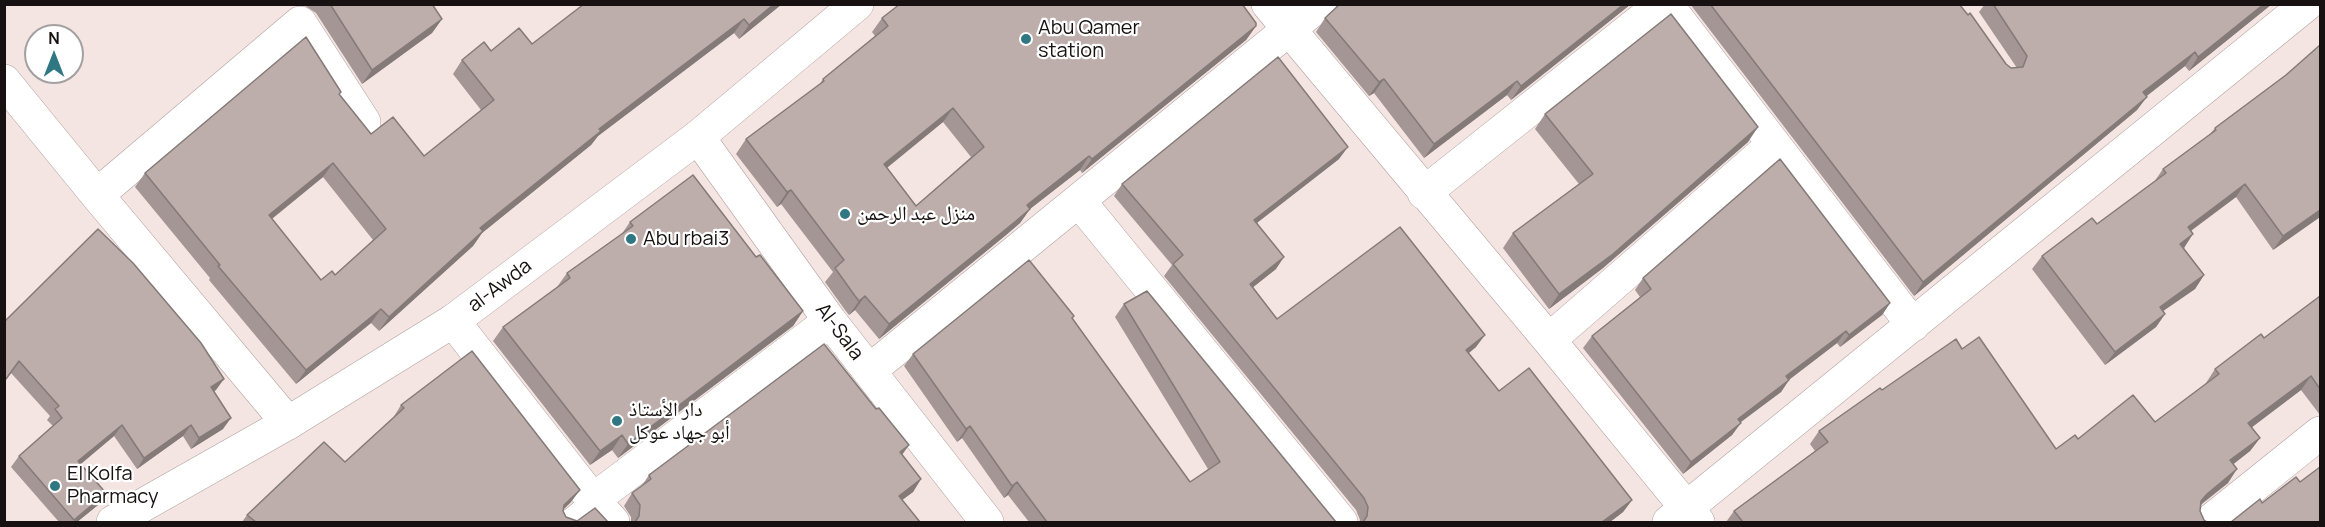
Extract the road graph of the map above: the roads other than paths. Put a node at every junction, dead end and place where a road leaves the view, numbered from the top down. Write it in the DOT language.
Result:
graph roads {
  1 [pos="857,4"];
  2 [pos="1320,4"];
  3 [pos="1664,4"];
  4 [pos="2307,4"];
  5 [pos="1277,17"];
  6 [pos="4,81"];
  7 [pos="364,122"];
  8 [pos="698,137"];
  9 [pos="1774,144"];
  10 [pos="1424,193"];
  11 [pos="97,195"];
  12 [pos="1079,201"];
  13 [pos="453,321"];
  14 [pos="830,321"];
  15 [pos="1913,325"];
  16 [pos="1549,340"];
  17 [pos="869,371"];
  18 [pos="288,423"];
  19 [pos="2320,434"];
  20 [pos="603,511"];
  21 [pos="149,514"];
  22 [pos="1684,518"];
  23 [pos="976,519"];
  24 [pos="113,522"];
  25 [pos="566,522"];
  26 [pos="1341,522"];
  27 [pos="2209,522"];
  1 -- 8 [label="street, al-Awda"];
  2 -- 5 [label="street"];
  3 -- 9 [label="street"];
  3 -- 10 [label="street"];
  4 -- 15 [label="street"];
  5 -- 10 [label="street"];
  5 -- 12 [label="street"];
  6 -- 11 [label="street"];
  7 -- 11 [label="street"];
  8 -- 13 [label="street, al-Awda"];
  8 -- 14 [label="street, Al-Sala"];
  9 -- 15 [label="street"];
  9 -- 16 [label="street"];
  10 -- 16 [label="street"];
  11 -- 18 [label="street"];
  12 -- 17 [label="street"];
  12 -- 26 [label="street"];
  13 -- 18 [label="street, al-Awda"];
  13 -- 20 [label="street"];
  14 -- 17 [label="street, Al-Sala"];
  14 -- 20 [label="street"];
  15 -- 22 [label="street"];
  16 -- 22 [label="street"];
  17 -- 23 [label="street, Al-Sala"];
  18 -- 21 [label="street, al-Awda"];
  19 -- 27 [label="street"];
  20 -- 25 [label="lane"];
  21 -- 24 [label="street, al-Awda"];
}
